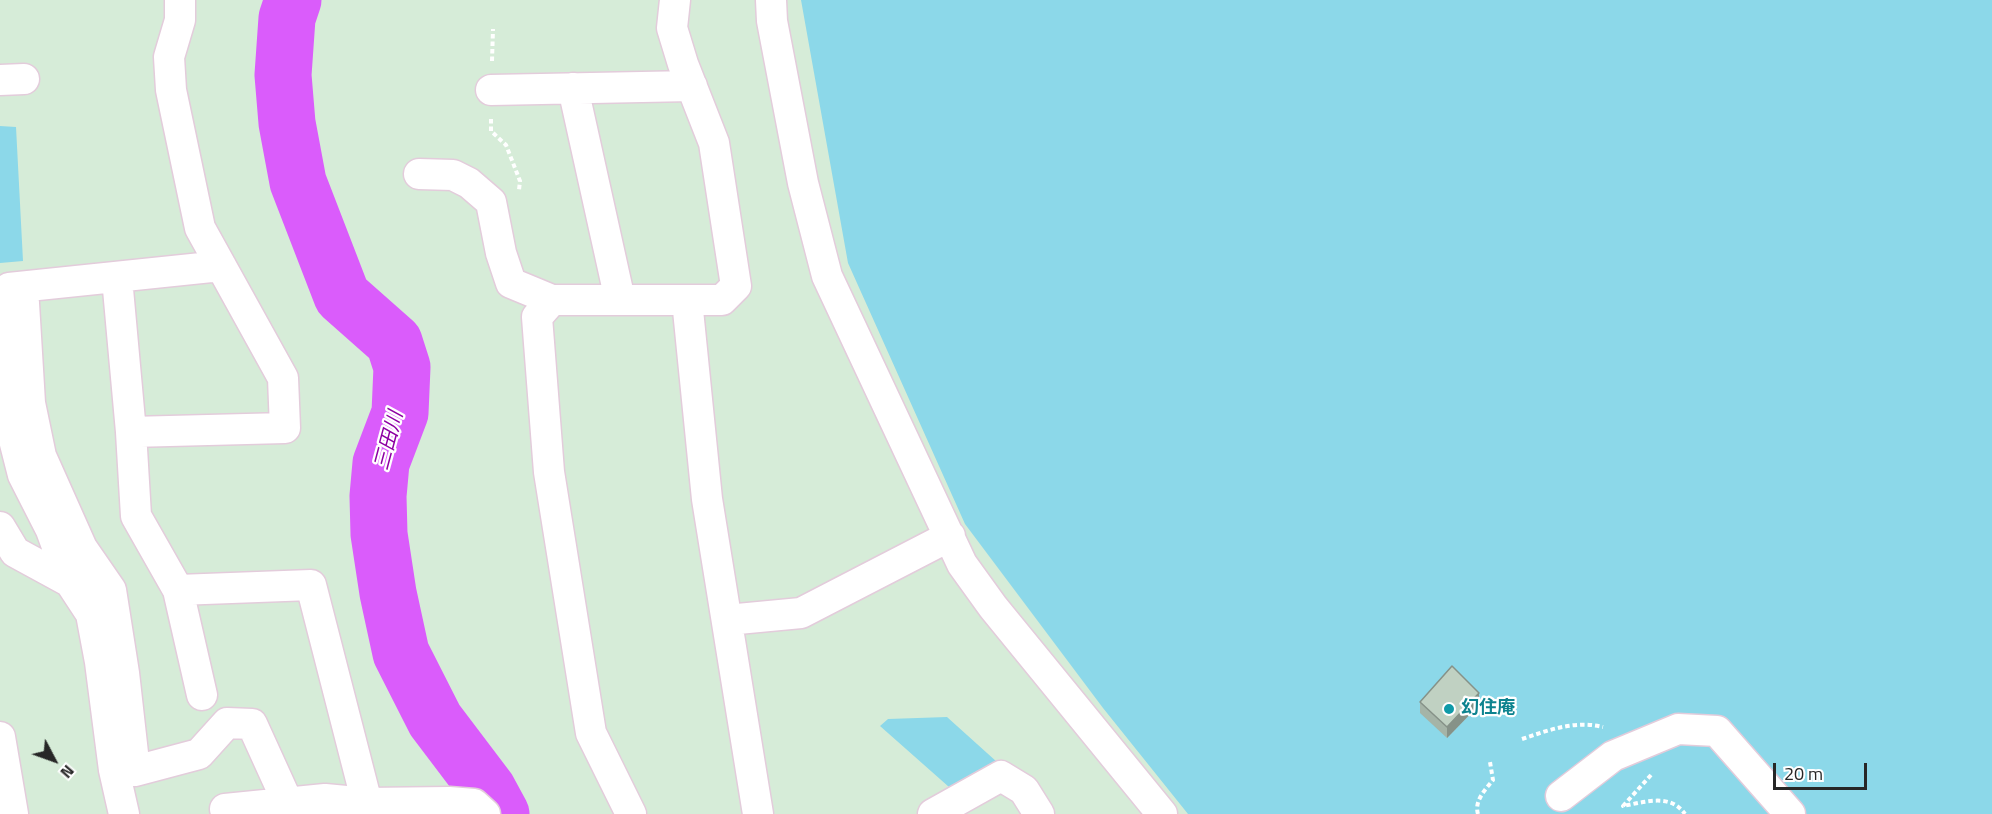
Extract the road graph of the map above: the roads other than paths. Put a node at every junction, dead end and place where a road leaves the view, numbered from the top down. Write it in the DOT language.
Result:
graph roads {
  1 [pos="180,0"];
  2 [pos="675,0"];
  3 [pos="771,0"];
  4 [pos="692,86"];
  5 [pos="573,88"];
  6 [pos="491,90"];
  7 [pos="419,174"];
  8 [pos="221,266"];
  9 [pos="117,278"];
  10 [pos="23,287"];
  11 [pos="552,300"];
  12 [pos="620,300"];
  13 [pos="687,300"];
  14 [pos="131,432"];
  15 [pos="0,527"];
  16 [pos="950,536"];
  17 [pos="70,582"];
  18 [pos="178,591"];
  19 [pos="727,620"];
  20 [pos="202,695"];
  21 [pos="0,737"];
  22 [pos="1561,796"];
  23 [pos="287,801"];
  24 [pos="367,803"];
  25 [pos="225,809"];
  26 [pos="13,814"];
  27 [pos="124,814"];
  28 [pos="485,814"];
  29 [pos="631,814"];
  30 [pos="758,814"];
  31 [pos="933,814"];
  32 [pos="1039,814"];
  33 [pos="1162,814"];
  34 [pos="1790,814"];
  1 -- 8 [label="street"];
  2 -- 4 [label="street"];
  3 -- 16 [label="street"];
  4 -- 5 [label="street"];
  4 -- 13 [label="street"];
  5 -- 6 [label="street"];
  5 -- 12 [label="street"];
  7 -- 11 [label="street"];
  8 -- 9 [label="street"];
  8 -- 14 [label="street"];
  9 -- 10 [label="street"];
  9 -- 14 [label="street"];
  10 -- 17 [label="street"];
  10 -- 23 [label="street"];
  11 -- 12 [label="street"];
  11 -- 29 [label="street"];
  12 -- 13 [label="street"];
  13 -- 19 [label="street"];
  14 -- 18 [label="street"];
  15 -- 17 [label="street"];
  16 -- 19 [label="street"];
  16 -- 33 [label="street"];
  17 -- 27 [label="street"];
  18 -- 20 [label="street"];
  18 -- 24 [label="street"];
  19 -- 30 [label="street"];
  21 -- 26 [label="street"];
  22 -- 34 [label="street"];
  23 -- 24 [label="street"];
  23 -- 25 [label="street"];
  24 -- 28 [label="street"];
  31 -- 32 [label="street"];
}
